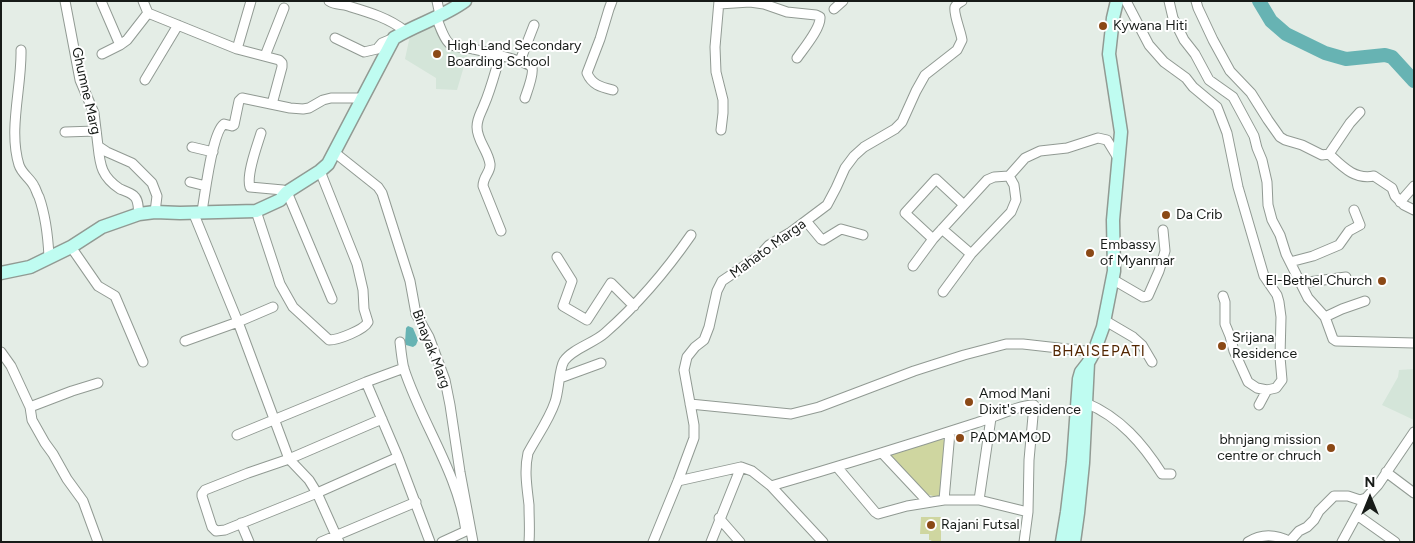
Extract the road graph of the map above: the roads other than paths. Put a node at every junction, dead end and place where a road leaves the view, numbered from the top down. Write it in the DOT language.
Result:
graph roads {
  1 [pos="66,1"];
  2 [pos="101,1"];
  3 [pos="143,1"];
  4 [pos="251,1"];
  5 [pos="329,1"];
  6 [pos="437,1"];
  7 [pos="465,1"];
  8 [pos="612,1"];
  9 [pos="844,1"];
  10 [pos="962,1"];
  11 [pos="1116,1"];
  12 [pos="1126,1"];
  13 [pos="1170,1"];
  14 [pos="1196,1"];
  15 [pos="719,3"];
  16 [pos="773,4"];
  17 [pos="284,8"];
  18 [pos="834,9"];
  19 [pos="148,13"];
  20 [pos="438,16"];
  21 [pos="178,25"];
  22 [pos="534,25"];
  23 [pos="400,34"];
  24 [pos="335,38"];
  25 [pos="120,45"];
  26 [pos="237,48"];
  27 [pos="21,50"];
  28 [pos="102,54"];
  29 [pos="265,56"];
  30 [pos="500,56"];
  31 [pos="797,58"];
  32 [pos="520,61"];
  33 [pos="145,80"];
  34 [pos="612,90"];
  35 [pos="362,98"];
  36 [pos="524,98"];
  37 [pos="272,104"];
  38 [pos="1360,112"];
  39 [pos="721,130"];
  40 [pos="96,131"];
  41 [pos="66,132"];
  42 [pos="261,133"];
  43 [pos="98,146"];
  44 [pos="192,147"];
  45 [pos="213,152"];
  46 [pos="334,152"];
  47 [pos="1329,154"];
  48 [pos="1118,158"];
  49 [pos="320,172"];
  50 [pos="1009,176"];
  51 [pos="190,182"];
  52 [pos="206,186"];
  53 [pos="1414,186"];
  54 [pos="287,192"];
  55 [pos="1400,202"];
  56 [pos="964,205"];
  57 [pos="1354,210"];
  58 [pos="1414,210"];
  59 [pos="256,211"];
  60 [pos="155,212"];
  61 [pos="197,212"];
  62 [pos="139,214"];
  63 [pos="806,221"];
  64 [pos="942,229"];
  65 [pos="1163,230"];
  66 [pos="501,231"];
  67 [pos="862,234"];
  68 [pos="691,236"];
  69 [pos="932,239"];
  70 [pos="71,247"];
  71 [pos="971,254"];
  72 [pos="50,257"];
  73 [pos="557,257"];
  74 [pos="1290,262"];
  75 [pos="913,266"];
  76 [pos="1,273"];
  77 [pos="1346,277"];
  78 [pos="1112,279"];
  79 [pos="1300,283"];
  80 [pos="943,292"];
  81 [pos="1223,296"];
  82 [pos="332,299"];
  83 [pos="1365,301"];
  84 [pos="634,306"];
  85 [pos="272,307"];
  86 [pos="1325,318"];
  87 [pos="1104,320"];
  88 [pos="238,322"];
  89 [pos="185,341"];
  90 [pos="400,342"];
  91 [pos="1414,344"];
  92 [pos="1,352"];
  93 [pos="1091,357"];
  94 [pos="143,362"];
  95 [pos="1152,362"];
  96 [pos="601,363"];
  97 [pos="404,368"];
  98 [pos="560,378"];
  99 [pos="366,382"];
  100 [pos="98,383"];
  101 [pos="1267,390"];
  102 [pos="1086,403"];
  103 [pos="690,404"];
  104 [pos="1260,405"];
  105 [pos="30,407"];
  106 [pos="991,418"];
  107 [pos="382,419"];
  108 [pos="274,420"];
  109 [pos="950,432"];
  110 [pos="1414,432"];
  111 [pos="237,435"];
  112 [pos="882,453"];
  113 [pos="398,456"];
  114 [pos="289,459"];
  115 [pos="1078,462"];
  116 [pos="741,467"];
  117 [pos="837,467"];
  118 [pos="1386,472"];
  119 [pos="1171,474"];
  120 [pos="678,481"];
  121 [pos="771,486"];
  122 [pos="317,493"];
  123 [pos="1414,493"];
  124 [pos="1366,498"];
  125 [pos="944,500"];
  126 [pos="979,500"];
  127 [pos="416,502"];
  128 [pos="928,502"];
  129 [pos="1028,512"];
  130 [pos="1357,515"];
  131 [pos="719,518"];
  132 [pos="241,523"];
  133 [pos="337,539"];
  134 [pos="821,541"];
  135 [pos="1291,541"];
  136 [pos="98,542"];
  137 [pos="249,542"];
  138 [pos="321,542"];
  139 [pos="430,542"];
  140 [pos="442,542"];
  141 [pos="474,542"];
  142 [pos="529,542"];
  143 [pos="654,542"];
  144 [pos="711,542"];
  145 [pos="740,542"];
  146 [pos="1024,542"];
  147 [pos="1062,542"];
  148 [pos="1074,542"];
  149 [pos="1248,542"];
  150 [pos="1342,542"];
  151 [pos="1395,542"];
  1 -- 40 [label="street, Ghumne Marg"];
  2 -- 25 [label="street"];
  3 -- 19 [label="street"];
  4 -- 26 [label="street"];
  5 -- 23 [label="street"];
  6 -- 20 [label="street"];
  7 -- 20 [label="main road"];
  8 -- 34 [label="street"];
  9 -- 18 [label="street"];
  10 -- 63 [label="street, Mahato Marga"];
  11 -- 48 [label="main road"];
  12 -- 101 [label="street"];
  13 -- 74 [label="street"];
  14 -- 47 [label="street"];
  15 -- 16 [label="street"];
  15 -- 39 [label="street"];
  16 -- 31 [label="street"];
  17 -- 29 [label="street"];
  19 -- 21 [label="street"];
  19 -- 25 [label="street"];
  20 -- 23 [label="main road"];
  20 -- 30 [label="street"];
  21 -- 26 [label="street"];
  21 -- 33 [label="street"];
  22 -- 32 [label="street"];
  23 -- 24 [label="street"];
  23 -- 35 [label="main road"];
  25 -- 28 [label="street"];
  26 -- 29 [label="street"];
  27 -- 72 [label="street"];
  29 -- 37 [label="street"];
  30 -- 32 [label="street"];
  30 -- 66 [label="street"];
  32 -- 36 [label="street"];
  35 -- 37 [label="street"];
  35 -- 46 [label="main road"];
  37 -- 45 [label="street"];
  38 -- 47 [label="street"];
  40 -- 41 [label="street"];
  40 -- 43 [label="street, Ghumne Marg"];
  42 -- 54 [label="street"];
  43 -- 60 [label="street, Ghumne Marg"];
  43 -- 62 [label="street"];
  44 -- 45 [label="street"];
  45 -- 52 [label="street"];
  46 -- 49 [label="main road"];
  46 -- 141 [label="street, Binayak Marg"];
  47 -- 55 [label="street"];
  48 -- 50 [label="street"];
  48 -- 78 [label="main road"];
  49 -- 54 [label="main road"];
  49 -- 59 [label="street"];
  50 -- 56 [label="street"];
  50 -- 71 [label="street"];
  51 -- 52 [label="street"];
  52 -- 61 [label="street"];
  53 -- 55 [label="street"];
  54 -- 59 [label="main road"];
  54 -- 82 [label="street"];
  55 -- 58 [label="street"];
  56 -- 64 [label="street"];
  56 -- 69 [label="street"];
  57 -- 74 [label="street"];
  59 -- 61 [label="main road"];
  60 -- 61 [label="main road"];
  60 -- 62 [label="main road"];
  61 -- 88 [label="street"];
  62 -- 70 [label="main road"];
  63 -- 67 [label="street"];
  63 -- 103 [label="street, Mahato Marga"];
  64 -- 69 [label="street"];
  64 -- 71 [label="street"];
  65 -- 78 [label="street"];
  68 -- 84 [label="street"];
  69 -- 75 [label="street"];
  70 -- 72 [label="main road"];
  70 -- 94 [label="street"];
  71 -- 80 [label="street"];
  72 -- 76 [label="main road"];
  73 -- 84 [label="street"];
  74 -- 79 [label="street"];
  77 -- 79 [label="street"];
  78 -- 87 [label="main road"];
  79 -- 86 [label="street"];
  81 -- 101 [label="street"];
  83 -- 86 [label="street"];
  84 -- 98 [label="street"];
  85 -- 88 [label="street"];
  86 -- 91 [label="street"];
  87 -- 93 [label="main road"];
  87 -- 95 [label="street"];
  88 -- 89 [label="street"];
  88 -- 108 [label="street"];
  90 -- 97 [label="street"];
  92 -- 105 [label="street"];
  93 -- 102 [label="main road"];
  93 -- 103 [label="street"];
  93 -- 115 [label="main road"];
  96 -- 98 [label="street"];
  97 -- 99 [label="street"];
  97 -- 140 [label="street"];
  98 -- 142 [label="street"];
  99 -- 107 [label="street"];
  99 -- 108 [label="street"];
  100 -- 105 [label="street"];
  101 -- 104 [label="street"];
  102 -- 115 [label="main road"];
  102 -- 119 [label="street"];
  103 -- 120 [label="street, Mahato Marga"];
  105 -- 136 [label="street"];
  106 -- 109 [label="street"];
  106 -- 126 [label="street"];
  106 -- 129 [label="street"];
  107 -- 113 [label="street"];
  107 -- 114 [label="street"];
  108 -- 111 [label="street"];
  108 -- 114 [label="street"];
  109 -- 112 [label="street"];
  109 -- 125 [label="street"];
  110 -- 118 [label="street"];
  112 -- 117 [label="street"];
  112 -- 128 [label="street"];
  113 -- 122 [label="street"];
  113 -- 127 [label="street"];
  114 -- 122 [label="street"];
  114 -- 132 [label="street"];
  115 -- 147 [label="main road"];
  115 -- 148 [label="main road"];
  116 -- 120 [label="street"];
  116 -- 121 [label="street"];
  116 -- 131 [label="street"];
  117 -- 121 [label="street"];
  117 -- 128 [label="street"];
  118 -- 123 [label="street"];
  118 -- 124 [label="street"];
  120 -- 143 [label="street, Mahato Marga"];
  121 -- 134 [label="street"];
  122 -- 132 [label="street"];
  122 -- 133 [label="street"];
  124 -- 130 [label="street"];
  124 -- 135 [label="street"];
  125 -- 126 [label="street"];
  125 -- 128 [label="street"];
  126 -- 129 [label="street"];
  127 -- 133 [label="street"];
  127 -- 139 [label="street"];
  129 -- 146 [label="street"];
  130 -- 150 [label="street"];
  130 -- 151 [label="street"];
  131 -- 144 [label="street"];
  131 -- 145 [label="street"];
  132 -- 137 [label="street"];
  133 -- 138 [label="street"];
  135 -- 149 [label="street"];
}
